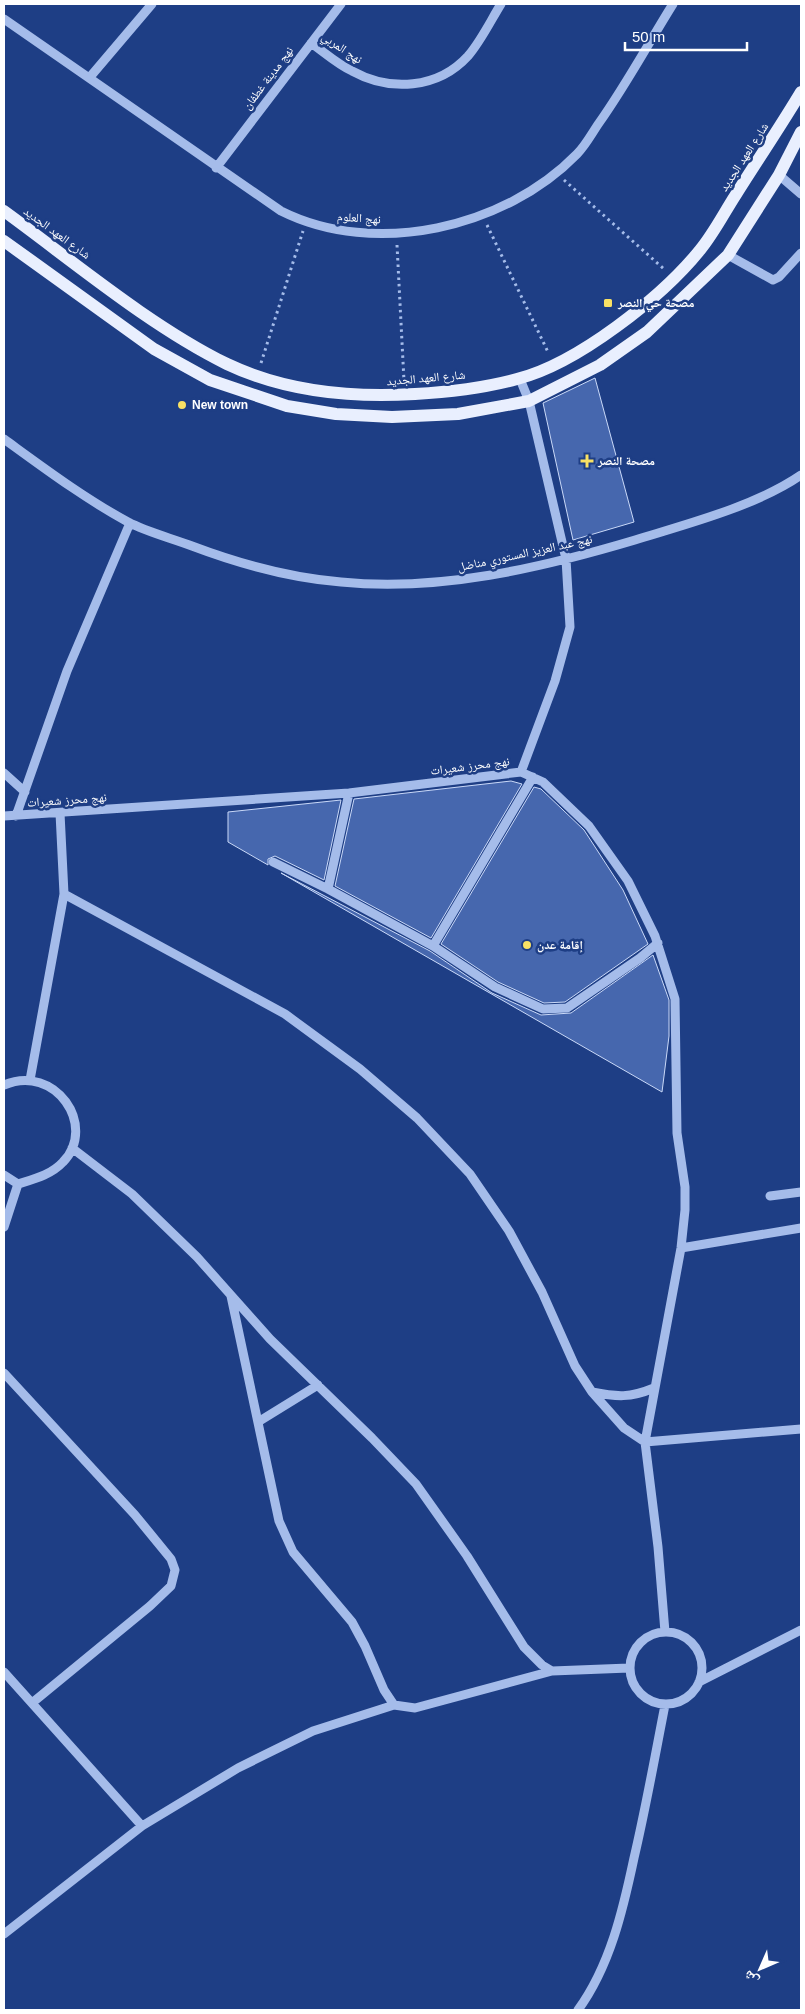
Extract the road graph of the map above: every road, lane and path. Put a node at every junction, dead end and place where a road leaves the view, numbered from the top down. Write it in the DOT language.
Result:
graph roads {
  1 [pos="152,4"];
  2 [pos="341,4"];
  3 [pos="501,4"];
  4 [pos="672,4"];
  5 [pos="4,20"];
  6 [pos="311,42"];
  7 [pos="90,77"];
  8 [pos="801,92"];
  9 [pos="801,132"];
  10 [pos="216,168"];
  11 [pos="556,173"];
  12 [pos="779,175"];
  13 [pos="801,194"];
  14 [pos="4,211"];
  15 [pos="483,216"];
  16 [pos="305,223"];
  17 [pos="396,232"];
  18 [pos="4,241"];
  19 [pos="801,253"];
  20 [pos="728,256"];
  21 [pos="674,278"];
  22 [pos="553,364"];
  23 [pos="256,375"];
  24 [pos="520,379"];
  25 [pos="404,394"];
  26 [pos="529,401"];
  27 [pos="4,439"];
  28 [pos="801,475"];
  29 [pos="130,523"];
  30 [pos="566,559"];
  31 [pos="521,772"];
  32 [pos="4,773"];
  33 [pos="533,777"];
  34 [pos="25,792"];
  35 [pos="349,793"];
  36 [pos="60,813"];
  37 [pos="4,816"];
  38 [pos="16,816"];
  39 [pos="273,862"];
  40 [pos="328,888"];
  41 [pos="64,894"];
  42 [pos="658,943"];
  43 [pos="432,946"];
  44 [pos="30,1080"];
  45 [pos="4,1085"];
  46 [pos="72,1148"];
  47 [pos="4,1175"];
  48 [pos="18,1184"];
  49 [pos="801,1192"];
  50 [pos="770,1196"];
  51 [pos="4,1227"];
  52 [pos="801,1228"];
  53 [pos="681,1248"];
  54 [pos="231,1296"];
  55 [pos="4,1373"];
  56 [pos="318,1385"];
  57 [pos="654,1388"];
  58 [pos="592,1392"];
  59 [pos="258,1422"];
  60 [pos="801,1430"];
  61 [pos="645,1442"];
  62 [pos="801,1630"];
  63 [pos="665,1632"];
  64 [pos="629,1668"];
  65 [pos="552,1671"];
  66 [pos="4,1672"];
  67 [pos="699,1682"];
  68 [pos="32,1703"];
  69 [pos="394,1705"];
  70 [pos="665,1705"];
  71 [pos="142,1826"];
  72 [pos="4,1934"];
  73 [pos="578,2010"];
  1 -- 7 [label="street"];
  2 -- 6 [label="street, نهج مدينة غطفان"];
  3 -- 6 [label="street, نهج المربي"];
  4 -- 11 [label="street, نهج العلوم"];
  5 -- 7 [label="street, نهج العلوم"];
  6 -- 10 [label="street, نهج مدينة غطفان"];
  7 -- 10 [label="street, نهج العلوم"];
  8 -- 21 [label="main road, شارع العهد الجديد"];
  9 -- 12 [label="main road"];
  10 -- 16 [label="street, نهج العلوم"];
  11 -- 15 [label="street, نهج العلوم"];
  11 -- 21 [label="path"];
  12 -- 13 [label="street"];
  12 -- 20 [label="main road"];
  14 -- 23 [label="main road, شارع العهد الجديد"];
  15 -- 17 [label="street, نهج العلوم"];
  15 -- 22 [label="path"];
  16 -- 17 [label="street, نهج العلوم"];
  16 -- 23 [label="path"];
  17 -- 25 [label="path"];
  18 -- 26 [label="main road"];
  19 -- 20 [label="street"];
  20 -- 26 [label="main road"];
  21 -- 22 [label="main road, شارع العهد الجديد"];
  22 -- 24 [label="main road, شارع العهد الجديد"];
  23 -- 25 [label="main road, شارع العهد الجديد"];
  24 -- 25 [label="main road, شارع العهد الجديد"];
  24 -- 26 [label="street, نهج محرز شعيرات"];
  26 -- 30 [label="street, نهج محرز شعيرات"];
  27 -- 29 [label="street, نهج عبد العزيز المستوري مناضل"];
  28 -- 30 [label="street, نهج عبد العزيز المستوري مناضل"];
  29 -- 30 [label="street, نهج عبد العزيز المستوري مناضل"];
  29 -- 34 [label="street"];
  30 -- 31 [label="street, نهج محرز شعيرات"];
  31 -- 33 [label="street"];
  31 -- 35 [label="street, نهج محرز شعيرات"];
  32 -- 34 [label="street"];
  33 -- 42 [label="street"];
  33 -- 43 [label="street"];
  34 -- 38 [label="street"];
  35 -- 36 [label="street, نهج محرز شعيرات"];
  35 -- 40 [label="street"];
  36 -- 38 [label="street, نهج محرز شعيرات"];
  36 -- 41 [label="street"];
  37 -- 38 [label="street, نهج محرز شعيرات"];
  39 -- 40 [label="street"];
  40 -- 43 [label="street"];
  41 -- 44 [label="street"];
  41 -- 58 [label="street"];
  42 -- 43 [label="street"];
  42 -- 53 [label="street"];
  44 -- 45 [label="street"];
  44 -- 46 [label="street"];
  46 -- 48 [label="street"];
  46 -- 54 [label="street"];
  47 -- 48 [label="street"];
  48 -- 51 [label="street"];
  49 -- 50 [label="street"];
  52 -- 53 [label="street"];
  53 -- 57 [label="street"];
  54 -- 56 [label="street"];
  54 -- 59 [label="street"];
  55 -- 68 [label="street"];
  56 -- 59 [label="street"];
  56 -- 65 [label="street"];
  57 -- 58 [label="street"];
  57 -- 61 [label="street"];
  58 -- 61 [label="street"];
  59 -- 69 [label="street"];
  60 -- 61 [label="street"];
  61 -- 63 [label="street"];
  62 -- 67 [label="street"];
  63 -- 64 [label="street"];
  63 -- 67 [label="street"];
  64 -- 65 [label="street"];
  64 -- 70 [label="street"];
  65 -- 69 [label="street"];
  66 -- 68 [label="street"];
  67 -- 70 [label="street"];
  68 -- 71 [label="street"];
  69 -- 71 [label="street"];
  70 -- 73 [label="street"];
  71 -- 72 [label="street"];
}
